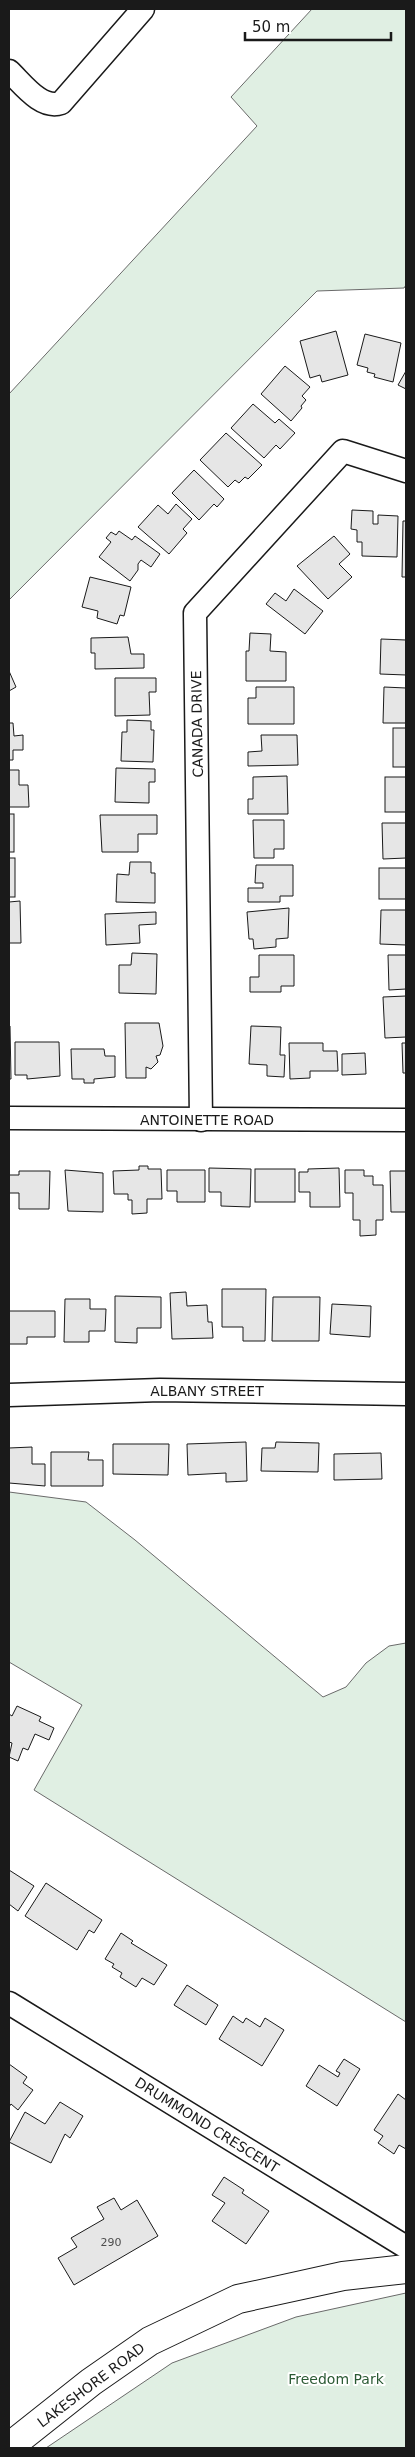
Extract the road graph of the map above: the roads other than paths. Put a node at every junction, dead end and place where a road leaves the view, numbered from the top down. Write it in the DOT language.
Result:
graph roads {
  1 [pos="142,9"];
  2 [pos="9,71"];
  3 [pos="406,471"];
  4 [pos="9,1118"];
  5 [pos="201,1120"];
  6 [pos="406,1120"];
  7 [pos="406,1394"];
  8 [pos="9,1395"];
  9 [pos="9,2003"];
  10 [pos="406,2247"];
  11 [pos="406,2269"];
  12 [pos="9,2446"];
  1 -- 2 [label="street"];
  3 -- 5 [label="street, CANADA DRIVE"];
  4 -- 5 [label="street, ANTOINETTE ROAD"];
  5 -- 6 [label="street, ANTOINETTE ROAD"];
  7 -- 8 [label="street, ALBANY STREET"];
  9 -- 10 [label="street, DRUMMOND CRESCENT"];
  11 -- 12 [label="main road, LAKESHORE ROAD"];
}
